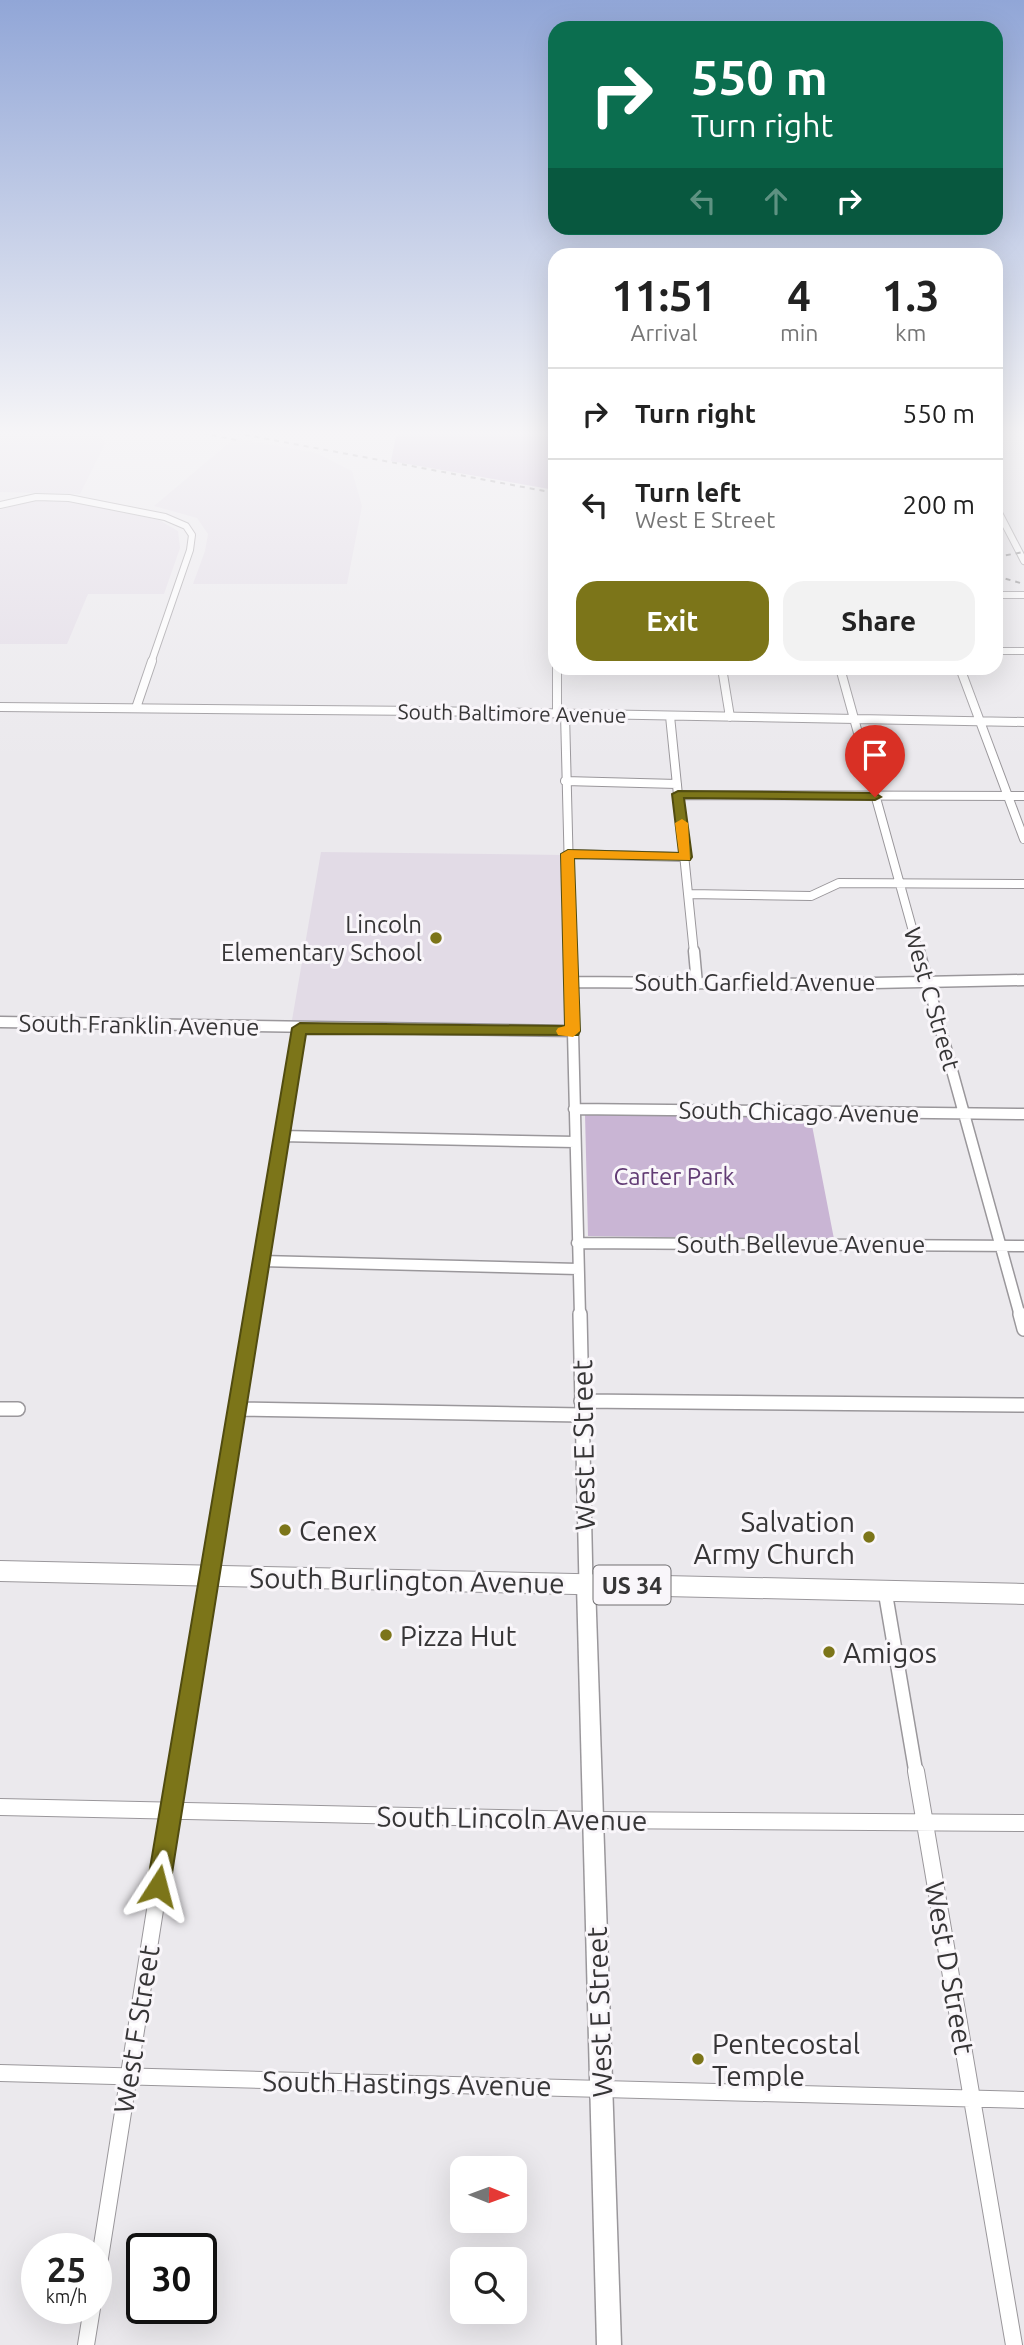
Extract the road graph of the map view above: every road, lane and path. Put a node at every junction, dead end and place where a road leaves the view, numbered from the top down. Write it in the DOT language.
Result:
graph roads {
  1 [pos="191,540"];
  2 [pos="1013,540"];
  3 [pos="1024,561"];
  4 [pos="1003,595"];
  5 [pos="1024,595"];
  6 [pos="1003,651"];
  7 [pos="1024,651"];
  8 [pos="558,675"];
  9 [pos="723,675"];
  10 [pos="842,675"];
  11 [pos="963,675"];
  12 [pos="0,707"];
  13 [pos="136,708"];
  14 [pos="561,713"];
  15 [pos="670,716"];
  16 [pos="730,716"];
  17 [pos="853,719"];
  18 [pos="979,721"];
  19 [pos="1024,722"];
  20 [pos="565,781"];
  21 [pos="677,784"];
  22 [pos="678,794"];
  23 [pos="1024,796"];
  24 [pos="875,797"];
  25 [pos="1008,797"];
  26 [pos="1024,839"];
  27 [pos="568,854"];
  28 [pos="686,857"];
  29 [pos="899,883"];
  30 [pos="1024,884"];
  31 [pos="689,894"];
  32 [pos="927,980"];
  33 [pos="1024,980"];
  34 [pos="570,982"];
  35 [pos="697,984"];
  36 [pos="0,1022"];
  37 [pos="300,1028"];
  38 [pos="573,1031"];
  39 [pos="574,1109"];
  40 [pos="965,1114"];
  41 [pos="1024,1114"];
  42 [pos="281,1136"];
  43 [pos="575,1142"];
  44 [pos="577,1243"];
  45 [pos="1001,1246"];
  46 [pos="1024,1246"];
  47 [pos="261,1261"];
  48 [pos="578,1269"];
  49 [pos="1024,1329"];
  50 [pos="581,1401"];
  51 [pos="1024,1405"];
  52 [pos="0,1409"];
  53 [pos="18,1409"];
  54 [pos="236,1409"];
  55 [pos="582,1415"];
  56 [pos="0,1571"];
  57 [pos="208,1575"];
  58 [pos="586,1584"];
  59 [pos="885,1591"];
  60 [pos="1024,1594"];
  61 [pos="0,1807"];
  62 [pos="169,1812"];
  63 [pos="593,1820"];
  64 [pos="926,1823"];
  65 [pos="1024,1823"];
  66 [pos="0,2073"];
  67 [pos="129,2076"];
  68 [pos="601,2088"];
  69 [pos="972,2099"];
  70 [pos="1024,2100"];
  71 [pos="104,2233"];
  72 [pos="89,2324"];
  73 [pos="86,2345"];
  74 [pos="609,2345"];
  75 [pos="1014,2345"];
  1 -- 13 [label="street"];
  2 -- 3 [label="street"];
  4 -- 5 [label="street"];
  6 -- 7 [label="street"];
  8 -- 14 [label="street, West E Street"];
  9 -- 16 [label="street"];
  10 -- 17 [label="street, West C Street"];
  11 -- 18 [label="street"];
  12 -- 13 [label="street, South Baltimore Avenue"];
  13 -- 14 [label="street, South Baltimore Avenue"];
  14 -- 15 [label="street, South Baltimore Avenue"];
  14 -- 20 [label="street, West E Street"];
  15 -- 16 [label="street, South Baltimore Avenue"];
  15 -- 21 [label="street"];
  16 -- 17 [label="street, South Baltimore Avenue"];
  17 -- 18 [label="street, South Baltimore Avenue"];
  17 -- 24 [label="street, West C Street"];
  18 -- 19 [label="street, South Baltimore Avenue"];
  18 -- 25 [label="street"];
  20 -- 21 [label="street"];
  20 -- 27 [label="street, West E Street"];
  21 -- 22 [label="street"];
  22 -- 24 [label="street"];
  22 -- 28 [label="street"];
  23 -- 25 [label="street"];
  24 -- 25 [label="street"];
  24 -- 29 [label="street, West C Street"];
  25 -- 26 [label="street"];
  27 -- 28 [label="street"];
  27 -- 34 [label="street, West E Street"];
  28 -- 31 [label="street"];
  29 -- 30 [label="street"];
  29 -- 31 [label="street"];
  29 -- 32 [label="street, West C Street"];
  31 -- 35 [label="street"];
  32 -- 33 [label="street, South Garfield Avenue"];
  32 -- 35 [label="street, South Garfield Avenue"];
  32 -- 40 [label="street, West C Street"];
  34 -- 35 [label="street, South Garfield Avenue"];
  34 -- 38 [label="street, West E Street"];
  36 -- 37 [label="street, South Franklin Avenue"];
  37 -- 38 [label="street, South Franklin Avenue"];
  37 -- 42 [label="street, West F Street"];
  38 -- 39 [label="street, West E Street"];
  39 -- 40 [label="street, South Chicago Avenue"];
  39 -- 43 [label="street, West E Street"];
  40 -- 41 [label="street, South Chicago Avenue"];
  40 -- 45 [label="street, West C Street"];
  42 -- 43 [label="street"];
  42 -- 47 [label="street, West F Street"];
  43 -- 44 [label="street, West E Street"];
  44 -- 45 [label="street, South Bellevue Avenue"];
  44 -- 48 [label="street, West E Street"];
  45 -- 46 [label="street, South Bellevue Avenue"];
  45 -- 49 [label="street, West C Street"];
  47 -- 48 [label="street"];
  47 -- 54 [label="street, West F Street"];
  48 -- 50 [label="street, West E Street"];
  50 -- 51 [label="street"];
  50 -- 55 [label="street, West E Street"];
  52 -- 53 [label="street"];
  54 -- 55 [label="street"];
  54 -- 57 [label="street, West F Street"];
  55 -- 58 [label="street, West E Street"];
  56 -- 57 [label="highway, South Burlington Avenue / US 34"];
  57 -- 58 [label="highway, South Burlington Avenue / US 34"];
  57 -- 62 [label="street, West F Street"];
  58 -- 59 [label="highway, South Burlington Avenue / US 34"];
  58 -- 63 [label="main road, West E Street"];
  59 -- 60 [label="highway, South Burlington Avenue / US 34"];
  59 -- 64 [label="street, West D Street"];
  61 -- 62 [label="street, South Lincoln Avenue"];
  62 -- 63 [label="street, South Lincoln Avenue"];
  62 -- 67 [label="street, West F Street"];
  63 -- 64 [label="street, South Lincoln Avenue"];
  63 -- 68 [label="main road, West E Street"];
  64 -- 65 [label="street, South Lincoln Avenue"];
  64 -- 69 [label="street, West D Street"];
  66 -- 67 [label="street, South Hastings Avenue"];
  67 -- 68 [label="street, South Hastings Avenue"];
  67 -- 71 [label="street, West F Street"];
  68 -- 69 [label="street, South Hastings Avenue"];
  68 -- 74 [label="main road, West E Street"];
  69 -- 70 [label="street, South Hastings Avenue"];
  69 -- 75 [label="street, West D Street"];
  72 -- 73 [label="street"];
}
